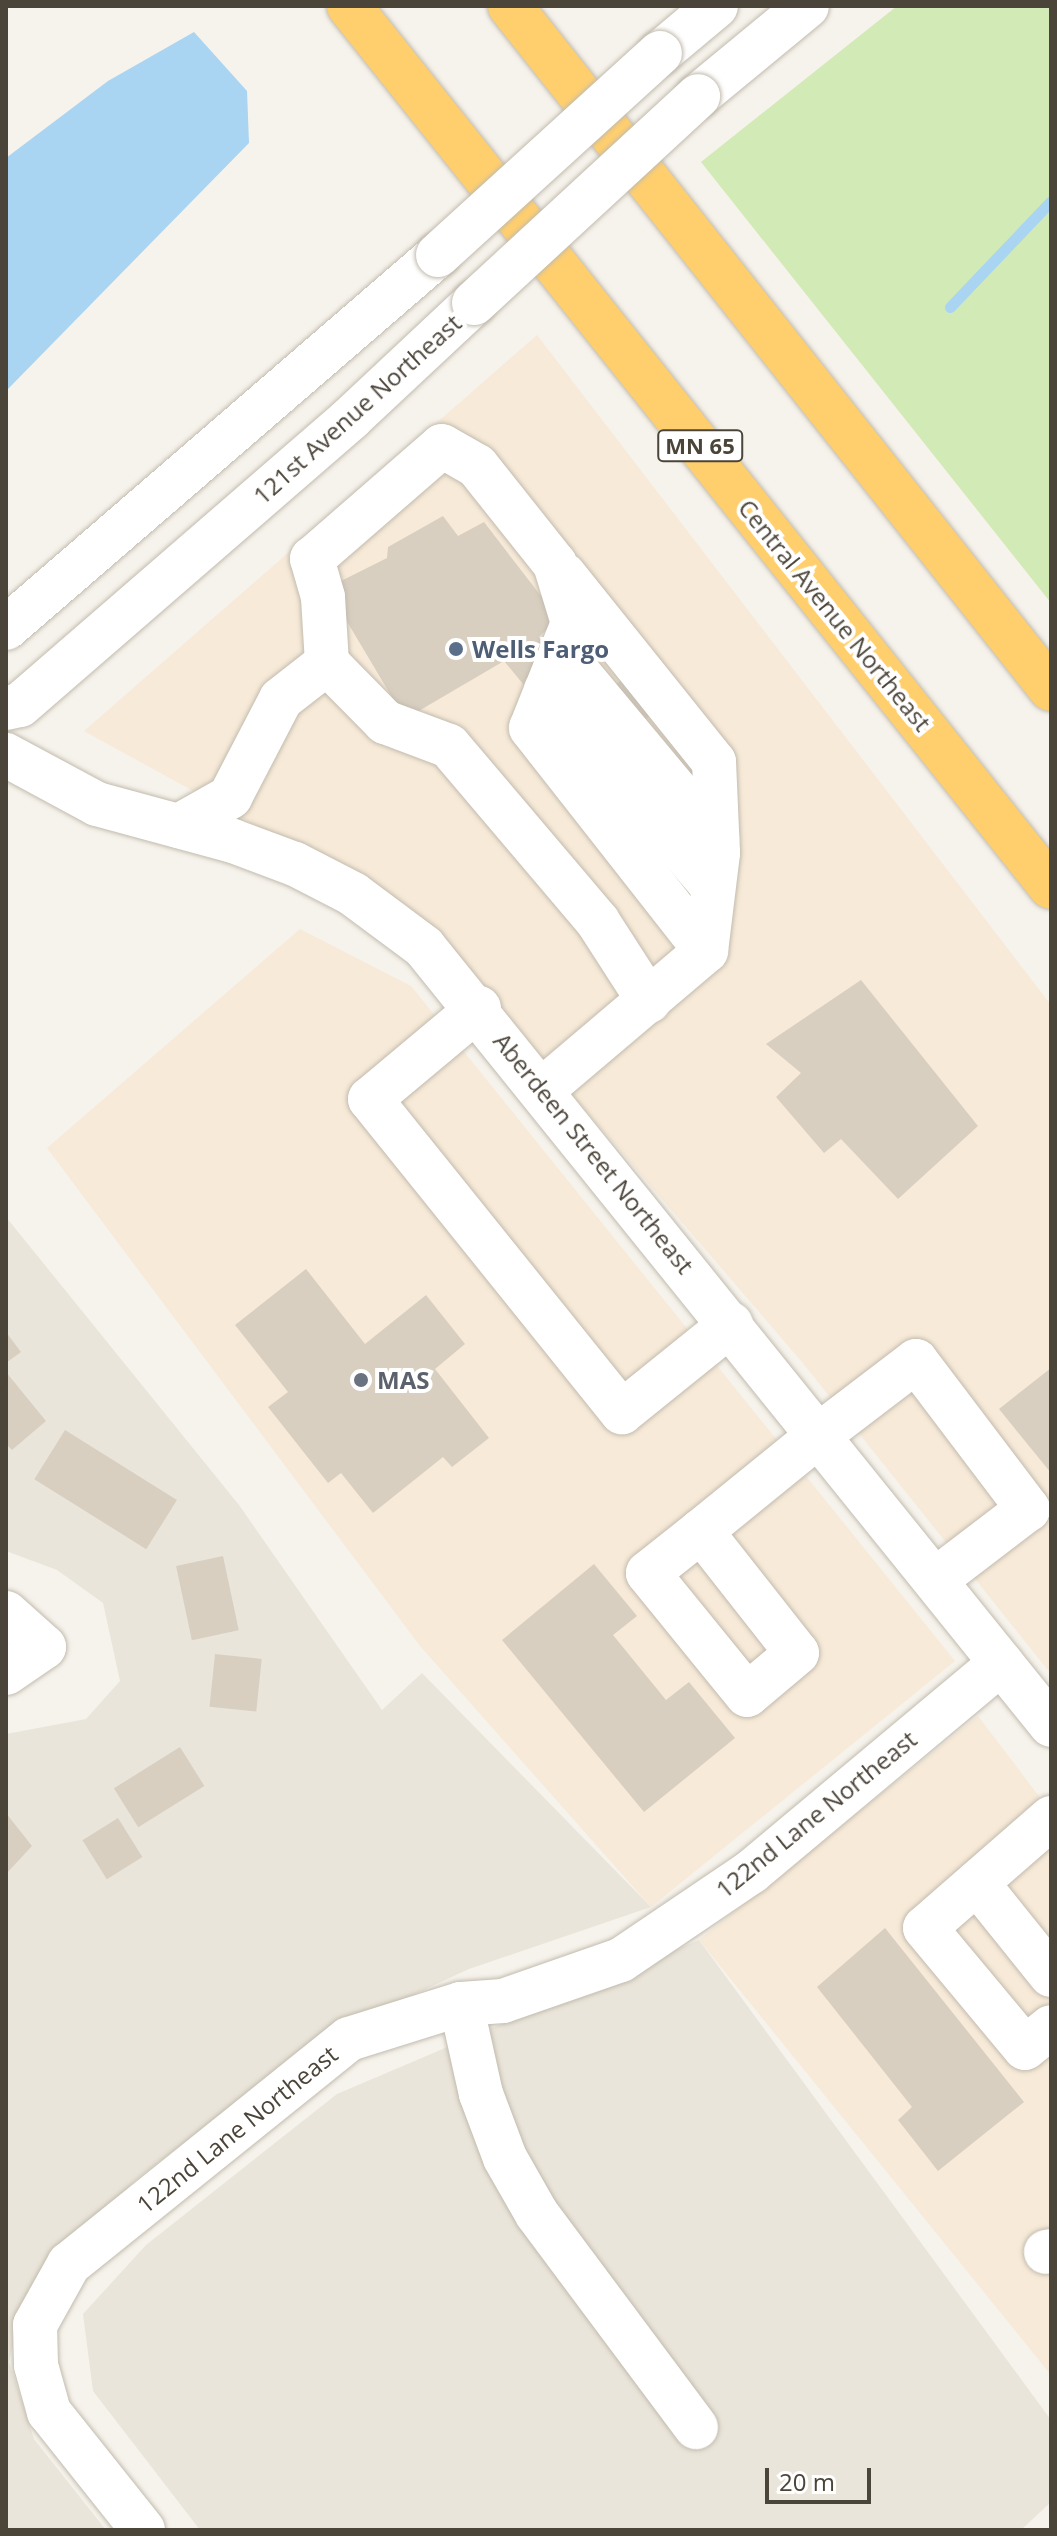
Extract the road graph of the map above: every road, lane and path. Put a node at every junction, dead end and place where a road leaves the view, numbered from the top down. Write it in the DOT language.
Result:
graph roads {
  1 [pos="349,6"];
  2 [pos="510,6"];
  3 [pos="716,6"];
  4 [pos="807,6"];
  5 [pos="555,564"];
  6 [pos="6,628"];
  7 [pos="327,663"];
  8 [pos="554,671"];
  9 [pos="1051,689"];
  10 [pos="6,708"];
  11 [pos="6,755"];
  12 [pos="179,826"];
  13 [pos="713,879"];
  14 [pos="1051,887"];
  15 [pos="649,1001"];
  16 [pos="479,1008"];
  17 [pos="543,1089"];
  18 [pos="731,1324"];
  19 [pos="819,1435"];
  20 [pos="701,1531"];
  21 [pos="935,1580"];
  22 [pos="6,1613"];
  23 [pos="6,1673"];
  24 [pos="1033,1690"];
  25 [pos="1051,1818"];
  26 [pos="977,1883"];
  27 [pos="1051,1975"];
  28 [pos="461,2004"];
  29 [pos="1051,2027"];
  30 [pos="696,2427"];
  31 [pos="143,2530"];
  1 -- 14 [label="highway, Central Avenue Northeast / MN 65"];
  2 -- 9 [label="highway"];
  3 -- 6 [label="street, bridge"];
  4 -- 10 [label="street, 121st Avenue Northeast, bridge"];
  5 -- 7 [label="street"];
  5 -- 8 [label="street"];
  5 -- 13 [label="street"];
  7 -- 12 [label="street"];
  7 -- 15 [label="street"];
  8 -- 13 [label="street"];
  8 -- 13 [label="street"];
  8 -- 13 [label="street"];
  11 -- 12 [label="street, Aberdeen Street Northeast"];
  12 -- 16 [label="street, Aberdeen Street Northeast"];
  13 -- 15 [label="street"];
  15 -- 17 [label="street"];
  16 -- 17 [label="street, Aberdeen Street Northeast"];
  16 -- 18 [label="street"];
  17 -- 18 [label="street, Aberdeen Street Northeast"];
  18 -- 19 [label="street, Aberdeen Street Northeast"];
  19 -- 20 [label="street"];
  19 -- 21 [label="street, Aberdeen Street Northeast"];
  19 -- 21 [label="street"];
  21 -- 24 [label="street, Aberdeen Street Northeast"];
  22 -- 23 [label="street"];
  24 -- 28 [label="street, 122nd Lane Northeast"];
  25 -- 26 [label="street"];
  26 -- 27 [label="street"];
  26 -- 29 [label="street"];
  28 -- 30 [label="street"];
  28 -- 31 [label="street, 122nd Lane Northeast"];
}
